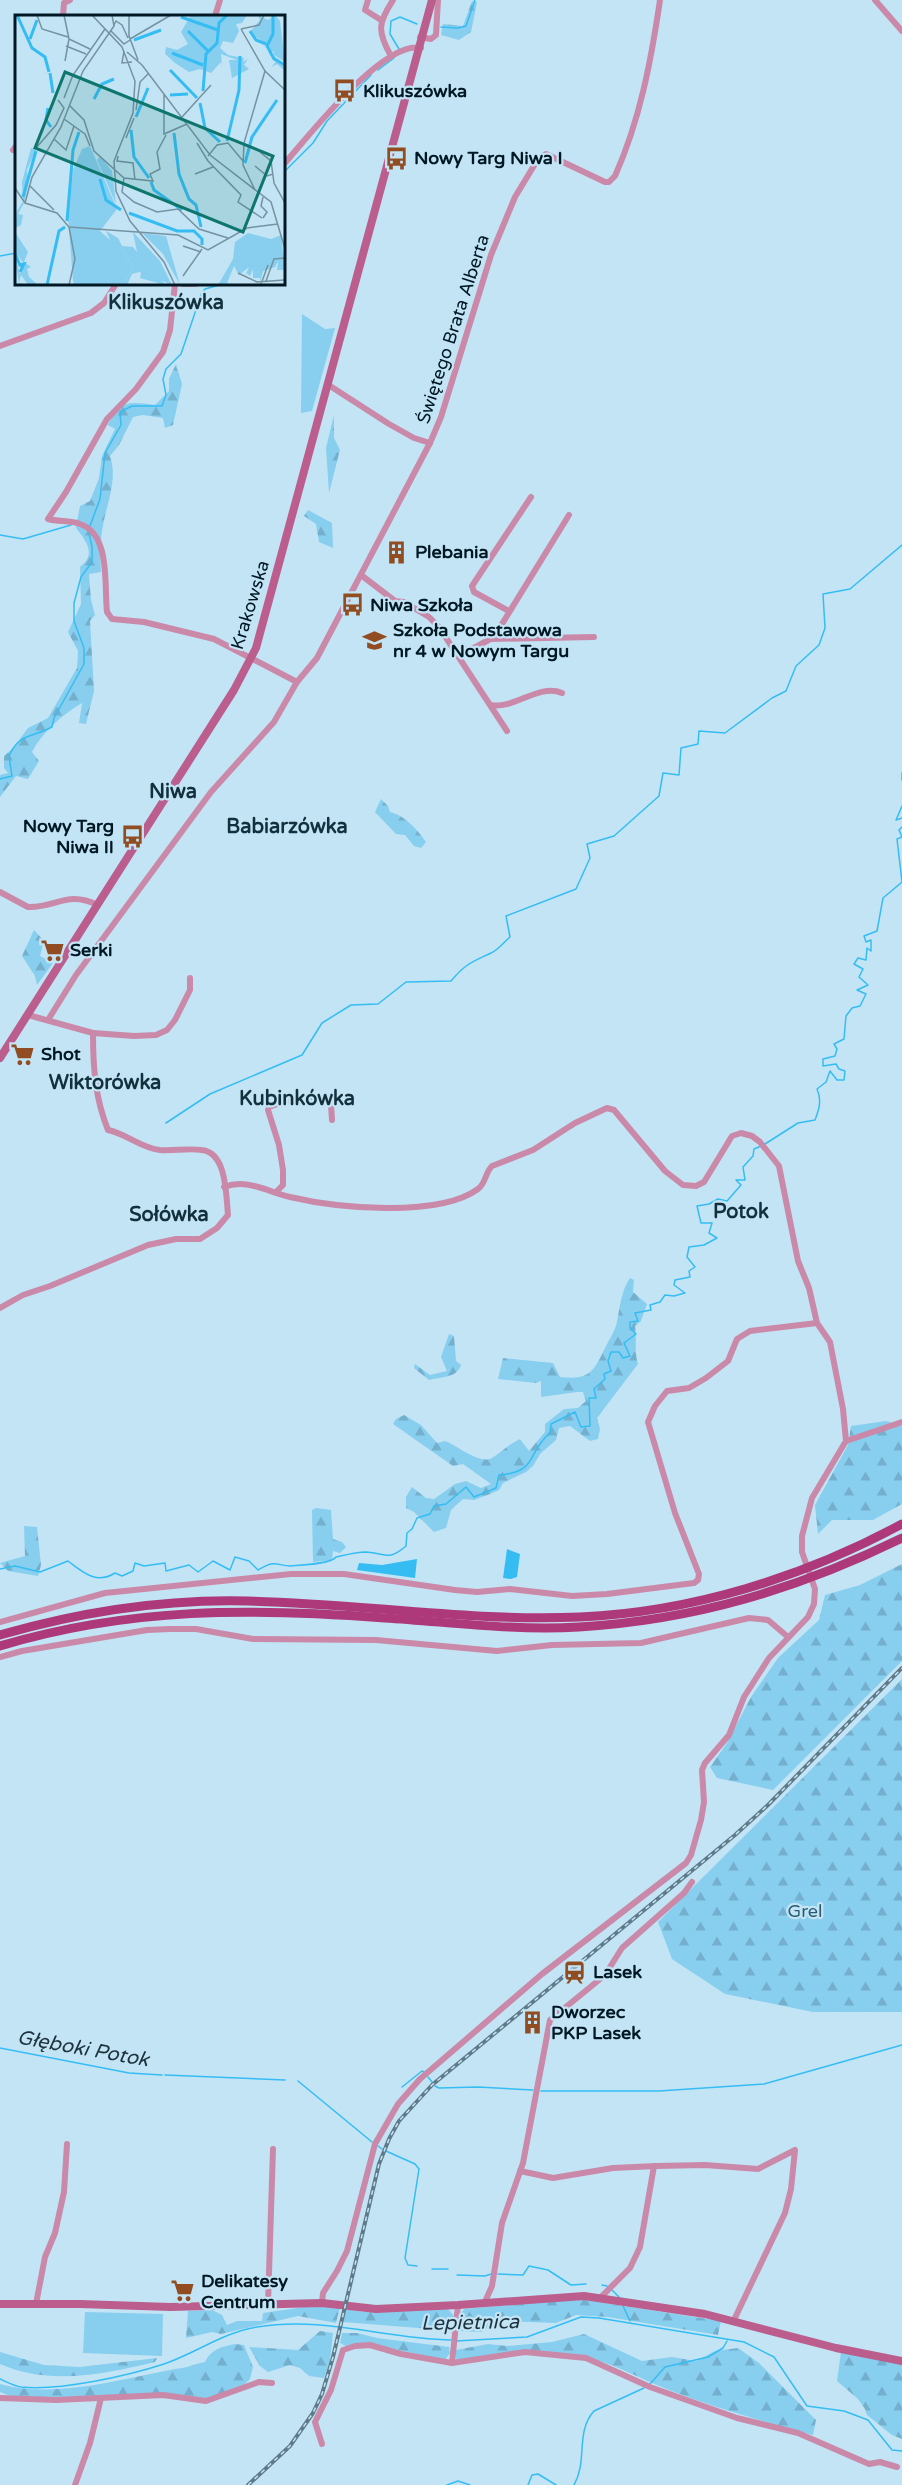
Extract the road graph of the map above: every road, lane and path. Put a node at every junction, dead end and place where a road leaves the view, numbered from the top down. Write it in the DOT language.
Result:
graph roads {
  1 [pos="70,0"];
  2 [pos="220,0"];
  3 [pos="368,0"];
  4 [pos="393,0"];
  5 [pos="430,0"];
  6 [pos="438,0"];
  7 [pos="660,0"];
  8 [pos="875,0"];
  9 [pos="63,15"];
  10 [pos="215,15"];
  11 [pos="381,20"];
  12 [pos="902,31"];
  13 [pos="421,37"];
  14 [pos="418,47"];
  15 [pos="391,56"];
  16 [pos="285,163"];
  17 [pos="115,285"];
  18 [pos="175,285"];
  19 [pos="0,346"];
  20 [pos="327,384"];
  21 [pos="430,443"];
  22 [pos="531,497"];
  23 [pos="569,515"];
  24 [pos="361,575"];
  25 [pos="509,611"];
  26 [pos="594,637"];
  27 [pos="490,639"];
  28 [pos="454,649"];
  29 [pos="251,660"];
  30 [pos="297,682"];
  31 [pos="562,693"];
  32 [pos="490,705"];
  33 [pos="507,731"];
  34 [pos="0,892"];
  35 [pos="98,905"];
  36 [pos="190,978"];
  37 [pos="28,1014"];
  38 [pos="48,1020"];
  39 [pos="93,1033"];
  40 [pos="0,1058"];
  41 [pos="332,1120"];
  42 [pos="224,1187"];
  43 [pos="276,1192"];
  44 [pos="0,1308"];
  45 [pos="817,1323"];
  46 [pos="902,1422"];
  47 [pos="846,1441"];
  48 [pos="902,1524"];
  49 [pos="902,1538"];
  50 [pos="0,1622"];
  51 [pos="0,1635"];
  52 [pos="788,1637"];
  53 [pos="0,1646"];
  54 [pos="0,1657"];
  55 [pos="692,1882"];
  56 [pos="67,2144"];
  57 [pos="273,2149"];
  58 [pos="654,2166"];
  59 [pos="520,2171"];
  60 [pos="600,2298"];
  61 [pos="322,2303"];
  62 [pos="0,2304"];
  63 [pos="36,2304"];
  64 [pos="268,2304"];
  65 [pos="484,2304"];
  66 [pos="458,2305"];
  67 [pos="733,2322"];
  68 [pos="902,2361"];
  69 [pos="452,2363"];
  70 [pos="272,2383"];
  71 [pos="0,2398"];
  72 [pos="101,2398"];
  73 [pos="322,2444"];
  74 [pos="897,2467"];
  75 [pos="75,2485"];
  1 -- 9 [label="street"];
  2 -- 10 [label="street"];
  3 -- 11 [label="street"];
  4 -- 11 [label="street"];
  5 -- 13 [label="main road, Krakowska"];
  6 -- 13 [label="street"];
  7 -- 21 [label="street, Świętego Brata Alberta"];
  8 -- 12 [label="street"];
  11 -- 15 [label="street"];
  13 -- 14 [label="main road, Krakowska"];
  14 -- 15 [label="street"];
  14 -- 20 [label="main road, Krakowska"];
  15 -- 16 [label="street"];
  17 -- 19 [label="street"];
  18 -- 29 [label="street"];
  20 -- 21 [label="street"];
  20 -- 29 [label="main road, Krakowska"];
  21 -- 24 [label="street, Świętego Brata Alberta"];
  22 -- 25 [label="street"];
  23 -- 25 [label="street"];
  24 -- 28 [label="street"];
  24 -- 30 [label="street, Świętego Brata Alberta"];
  25 -- 27 [label="street"];
  26 -- 27 [label="street"];
  27 -- 28 [label="street"];
  28 -- 32 [label="street"];
  29 -- 30 [label="street"];
  29 -- 35 [label="main road, Krakowska"];
  30 -- 38 [label="street, Świętego Brata Alberta"];
  31 -- 32 [label="street"];
  32 -- 33 [label="street"];
  34 -- 35 [label="street"];
  35 -- 37 [label="main road, Krakowska"];
  36 -- 39 [label="street"];
  37 -- 38 [label="street"];
  37 -- 40 [label="main road, Krakowska"];
  38 -- 39 [label="street"];
  39 -- 42 [label="street"];
  41 -- 43 [label="street"];
  42 -- 43 [label="street"];
  42 -- 44 [label="street"];
  43 -- 45 [label="street"];
  45 -- 47 [label="street"];
  45 -- 50 [label="street"];
  46 -- 47 [label="street"];
  47 -- 52 [label="street"];
  48 -- 51 [label="main road"];
  49 -- 53 [label="main road"];
  52 -- 54 [label="street"];
  52 -- 61 [label="street"];
  55 -- 59 [label="street"];
  56 -- 63 [label="street"];
  57 -- 64 [label="street"];
  58 -- 59 [label="street"];
  58 -- 60 [label="street"];
  58 -- 67 [label="street"];
  59 -- 65 [label="street"];
  60 -- 65 [label="main road"];
  60 -- 67 [label="main road"];
  61 -- 64 [label="main road"];
  61 -- 66 [label="main road"];
  62 -- 63 [label="main road"];
  63 -- 64 [label="main road"];
  65 -- 66 [label="main road"];
  66 -- 69 [label="street"];
  67 -- 68 [label="main road"];
  69 -- 73 [label="street"];
  69 -- 74 [label="street"];
  70 -- 72 [label="street"];
  71 -- 72 [label="street"];
  72 -- 75 [label="street"];
}
